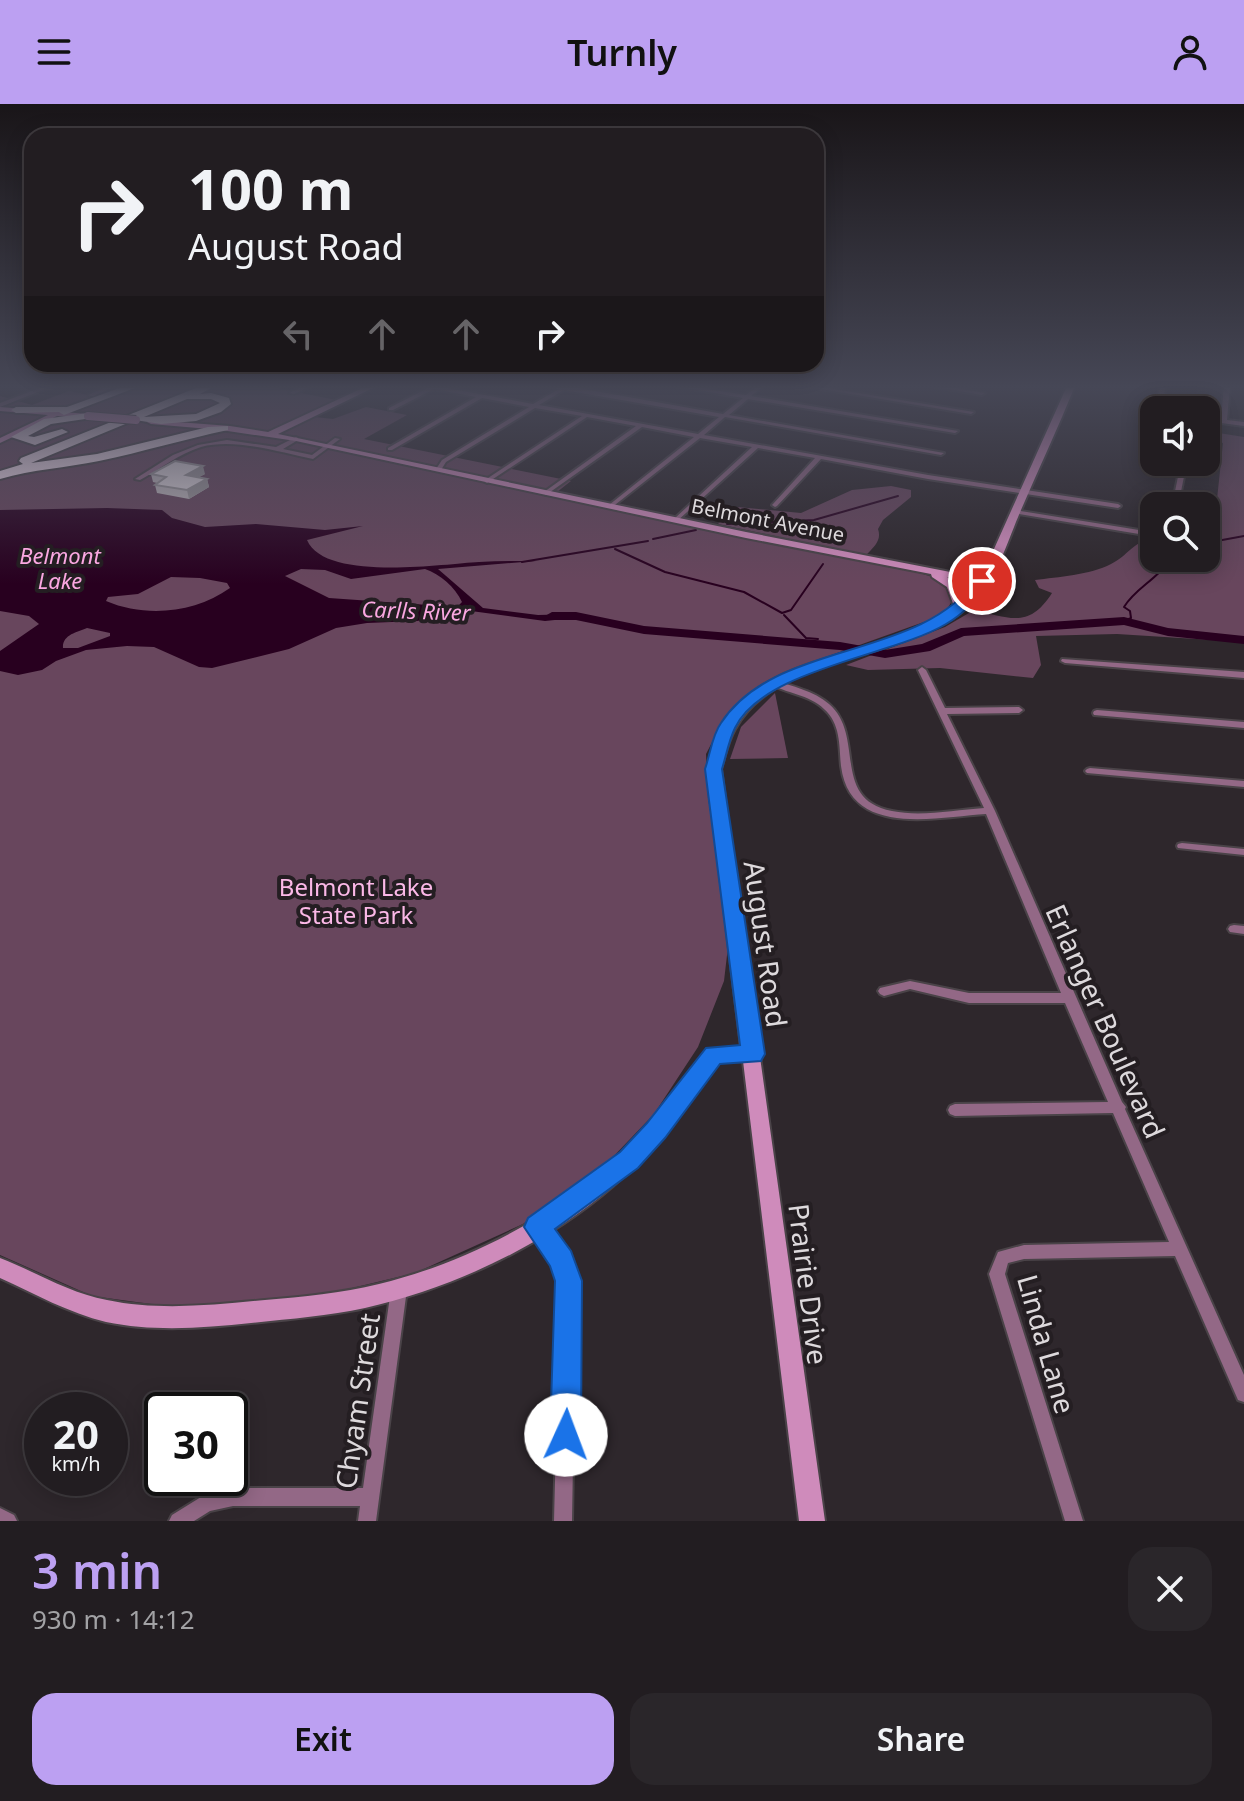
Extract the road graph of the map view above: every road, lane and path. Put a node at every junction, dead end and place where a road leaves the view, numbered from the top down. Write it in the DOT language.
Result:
graph roads {
  1 [pos="22,452"];
  2 [pos="54,452"];
  3 [pos="119,452"];
  4 [pos="186,452"];
  5 [pos="287,452"];
  6 [pos="318,452"];
  7 [pos="382,452"];
  8 [pos="400,452"];
  9 [pos="462,452"];
  10 [pos="530,452"];
  11 [pos="603,452"];
  12 [pos="678,452"];
  13 [pos="750,452"];
  14 [pos="792,452"];
  15 [pos="936,452"];
  16 [pos="1042,452"];
  17 [pos="941,453"];
  18 [pos="820,457"];
  19 [pos="0,463"];
  20 [pos="442,465"];
  21 [pos="0,474"];
  22 [pos="490,478"];
  23 [pos="138,479"];
  24 [pos="1025,491"];
  25 [pos="546,493"];
  26 [pos="775,505"];
  27 [pos="611,506"];
  28 [pos="1118,506"];
  29 [pos="1015,512"];
  30 [pos="676,520"];
  31 [pos="1140,532"];
  32 [pos="917,567"];
  33 [pos="982,581"];
  34 [pos="960,608"];
  35 [pos="1065,661"];
  36 [pos="922,670"];
  37 [pos="1244,675"];
  38 [pos="773,683"];
  39 [pos="1019,710"];
  40 [pos="941,711"];
  41 [pos="1097,713"];
  42 [pos="1244,725"];
  43 [pos="1090,771"];
  44 [pos="1244,784"];
  45 [pos="990,811"];
  46 [pos="1182,846"];
  47 [pos="1244,852"];
  48 [pos="884,991"];
  49 [pos="1069,998"];
  50 [pos="753,1054"];
  51 [pos="1119,1107"];
  52 [pos="955,1110"];
  53 [pos="538,1227"];
  54 [pos="1178,1249"];
  55 [pos="0,1268"];
  56 [pos="399,1289"];
  57 [pos="1244,1394"];
  58 [pos="371,1497"];
  59 [pos="0,1517"];
  60 [pos="8,1521"];
  61 [pos="178,1521"];
  62 [pos="367,1521"];
  63 [pos="563,1521"];
  64 [pos="812,1521"];
  65 [pos="1074,1521"];
  1 -- 19 [label="highway"];
  2 -- 21 [label="highway"];
  3 -- 21 [label="highway"];
  4 -- 23 [label="street"];
  5 -- 6 [label="street"];
  7 -- 20 [label="street, Belmont Avenue"];
  8 -- 20 [label="street, Belmont Avenue"];
  9 -- 20 [label="street"];
  10 -- 22 [label="street"];
  11 -- 25 [label="street"];
  12 -- 27 [label="street"];
  13 -- 30 [label="street"];
  14 -- 18 [label="street"];
  15 -- 17 [label="street"];
  16 -- 24 [label="street"];
  18 -- 24 [label="street"];
  18 -- 26 [label="street"];
  20 -- 22 [label="street, Belmont Avenue"];
  22 -- 25 [label="street, Belmont Avenue"];
  24 -- 28 [label="street"];
  24 -- 29 [label="street"];
  25 -- 27 [label="street, Belmont Avenue"];
  27 -- 30 [label="street, Belmont Avenue"];
  29 -- 31 [label="street"];
  29 -- 33 [label="street"];
  30 -- 32 [label="street, Belmont Avenue"];
  32 -- 33 [label="street, Belmont Avenue"];
  32 -- 34 [label="street"];
  33 -- 34 [label="street"];
  34 -- 38 [label="street, August Road"];
  35 -- 37 [label="street"];
  36 -- 40 [label="street, Erlanger Boulevard"];
  38 -- 45 [label="street"];
  38 -- 50 [label="street, August Road"];
  39 -- 40 [label="street"];
  40 -- 45 [label="street, Erlanger Boulevard"];
  41 -- 42 [label="street"];
  43 -- 44 [label="street"];
  45 -- 49 [label="street, Erlanger Boulevard"];
  46 -- 47 [label="street"];
  48 -- 49 [label="street"];
  49 -- 51 [label="street, Erlanger Boulevard"];
  50 -- 53 [label="street, August Road"];
  50 -- 64 [label="street, Prairie Drive"];
  51 -- 52 [label="street"];
  51 -- 54 [label="street, Erlanger Boulevard"];
  53 -- 56 [label="street, August Road"];
  53 -- 63 [label="street"];
  54 -- 57 [label="street, Erlanger Boulevard"];
  54 -- 65 [label="street, Linda Lane"];
  55 -- 56 [label="street, August Road"];
  56 -- 58 [label="street, Chyam Street"];
  58 -- 61 [label="street"];
  58 -- 62 [label="street, Chyam Street"];
  59 -- 60 [label="street"];
}
